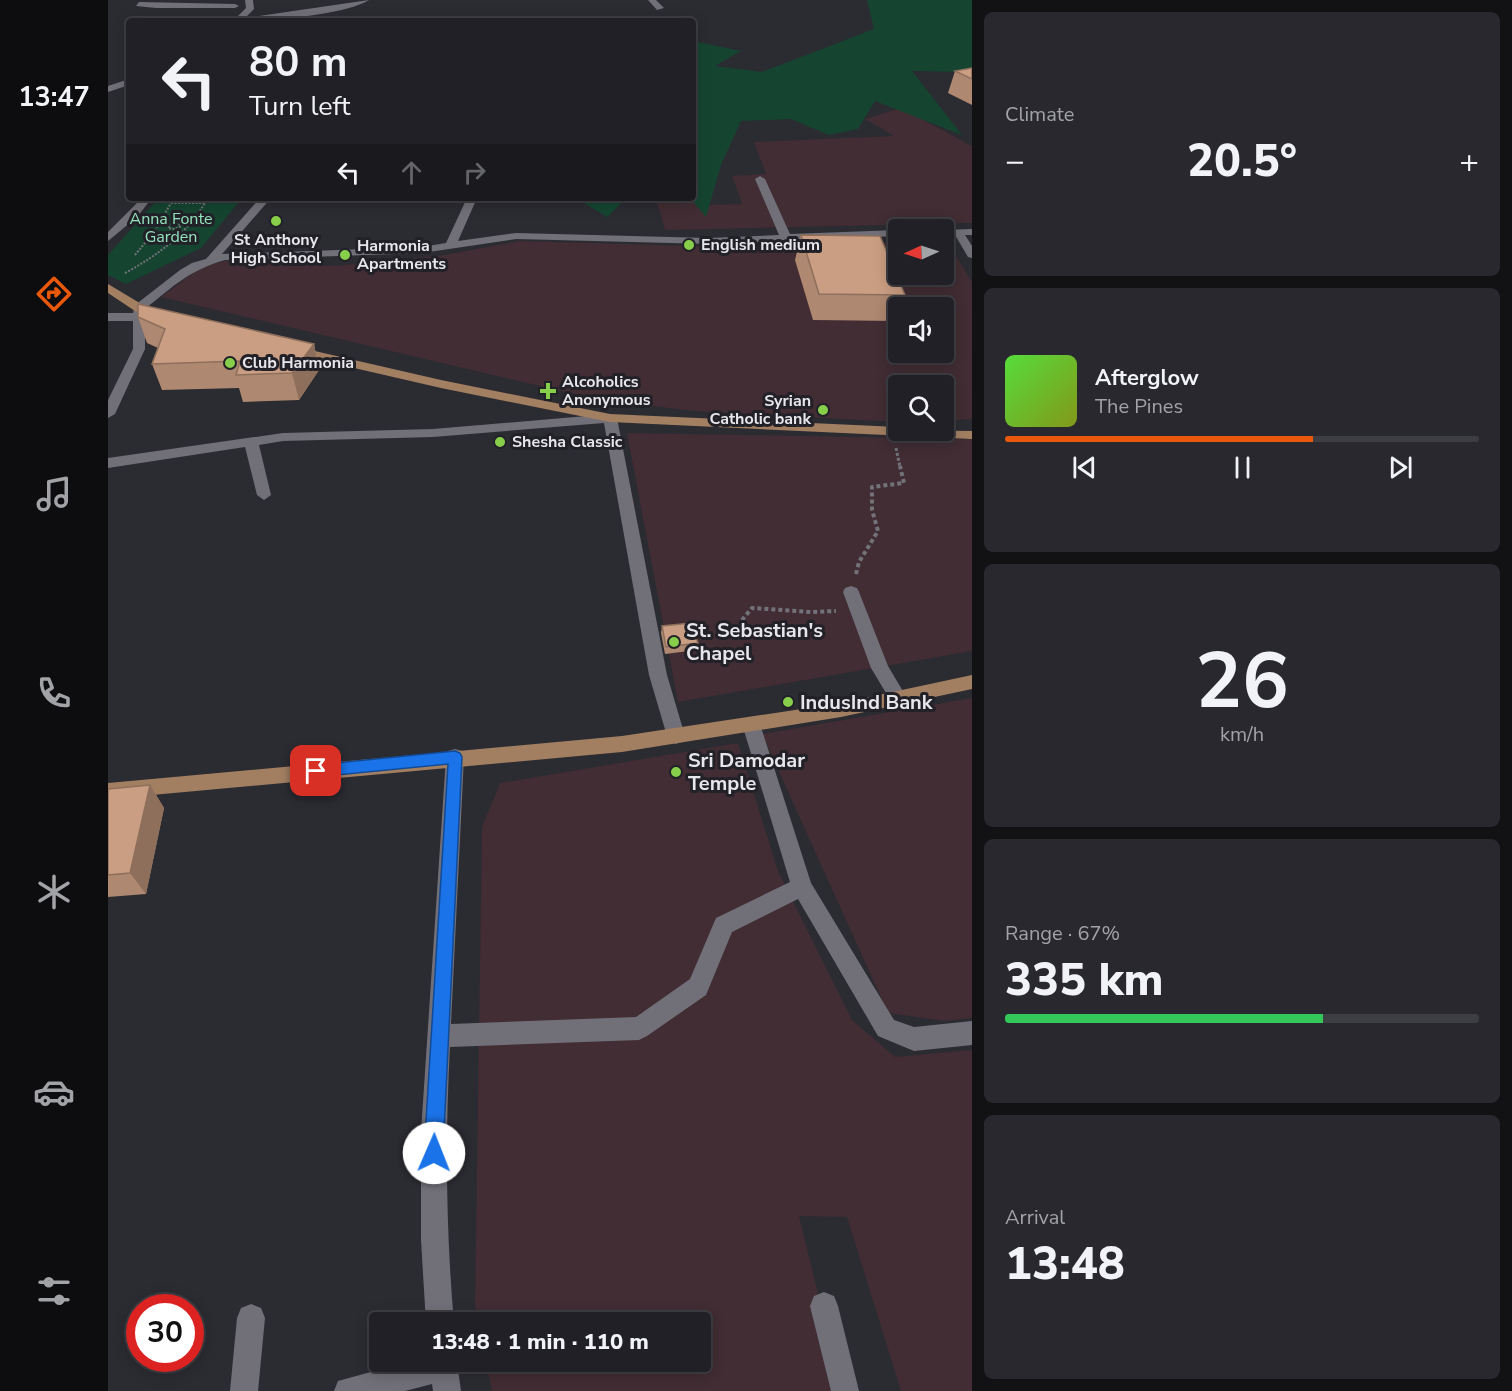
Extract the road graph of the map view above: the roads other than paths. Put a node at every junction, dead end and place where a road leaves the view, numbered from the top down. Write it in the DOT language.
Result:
graph roads {
  1 [pos="249,0"];
  2 [pos="365,0"];
  3 [pos="652,0"];
  4 [pos="234,3"];
  5 [pos="139,4"];
  6 [pos="339,8"];
  7 [pos="660,8"];
  8 [pos="237,18"];
  9 [pos="241,18"];
  10 [pos="261,18"];
  11 [pos="340,18"];
  12 [pos="126,83"];
  13 [pos="108,89"];
  14 [pos="760,179"];
  15 [pos="145,201"];
  16 [pos="263,201"];
  17 [pos="471,201"];
  18 [pos="954,232"];
  19 [pos="958,232"];
  20 [pos="972,232"];
  21 [pos="888,233"];
  22 [pos="108,238"];
  23 [pos="786,238"];
  24 [pos="450,246"];
  25 [pos="972,255"];
  26 [pos="210,261"];
  27 [pos="108,288"];
  28 [pos="139,312"];
  29 [pos="108,317"];
  30 [pos="172,317"];
  31 [pos="282,347"];
  32 [pos="126,376"];
  33 [pos="108,377"];
  34 [pos="109,409"];
  35 [pos="610,418"];
  36 [pos="972,435"];
  37 [pos="251,441"];
  38 [pos="108,463"];
  39 [pos="264,495"];
  40 [pos="851,592"];
  41 [pos="972,682"];
  42 [pos="898,698"];
  43 [pos="751,724"];
  44 [pos="676,736"];
  45 [pos="455,757"];
  46 [pos="108,791"];
  47 [pos="802,887"];
  48 [pos="972,1033"];
  49 [pos="439,1036"];
  50 [pos="824,1306"];
  51 [pos="439,1312"];
  52 [pos="251,1318"];
  53 [pos="445,1373"];
  54 [pos="244,1391"];
  55 [pos="348,1391"];
  56 [pos="845,1391"];
  1 -- 9 [label="street"];
  2 -- 6 [label="street"];
  3 -- 7 [label="street"];
  4 -- 5 [label="street"];
  4 -- 8 [label="street"];
  6 -- 10 [label="street"];
  6 -- 11 [label="street"];
  12 -- 13 [label="street"];
  14 -- 23 [label="street"];
  15 -- 22 [label="street"];
  16 -- 26 [label="street"];
  17 -- 24 [label="street"];
  18 -- 19 [label="street"];
  19 -- 20 [label="street"];
  19 -- 25 [label="street"];
  21 -- 23 [label="street"];
  23 -- 24 [label="street"];
  24 -- 26 [label="street"];
  26 -- 28 [label="street"];
  27 -- 28 [label="main road"];
  28 -- 29 [label="street"];
  28 -- 30 [label="main road"];
  28 -- 32 [label="street"];
  31 -- 35 [label="main road"];
  32 -- 33 [label="street"];
  32 -- 34 [label="street"];
  35 -- 36 [label="main road"];
  35 -- 37 [label="street"];
  35 -- 44 [label="street"];
  37 -- 38 [label="street"];
  37 -- 39 [label="street"];
  40 -- 42 [label="street"];
  41 -- 42 [label="main road"];
  42 -- 43 [label="main road"];
  43 -- 44 [label="main road"];
  43 -- 47 [label="street"];
  44 -- 45 [label="main road"];
  45 -- 46 [label="main road"];
  45 -- 49 [label="street"];
  47 -- 48 [label="street"];
  47 -- 49 [label="street"];
  49 -- 51 [label="street"];
  50 -- 56 [label="street"];
  52 -- 54 [label="street"];
  53 -- 55 [label="street"];
}
